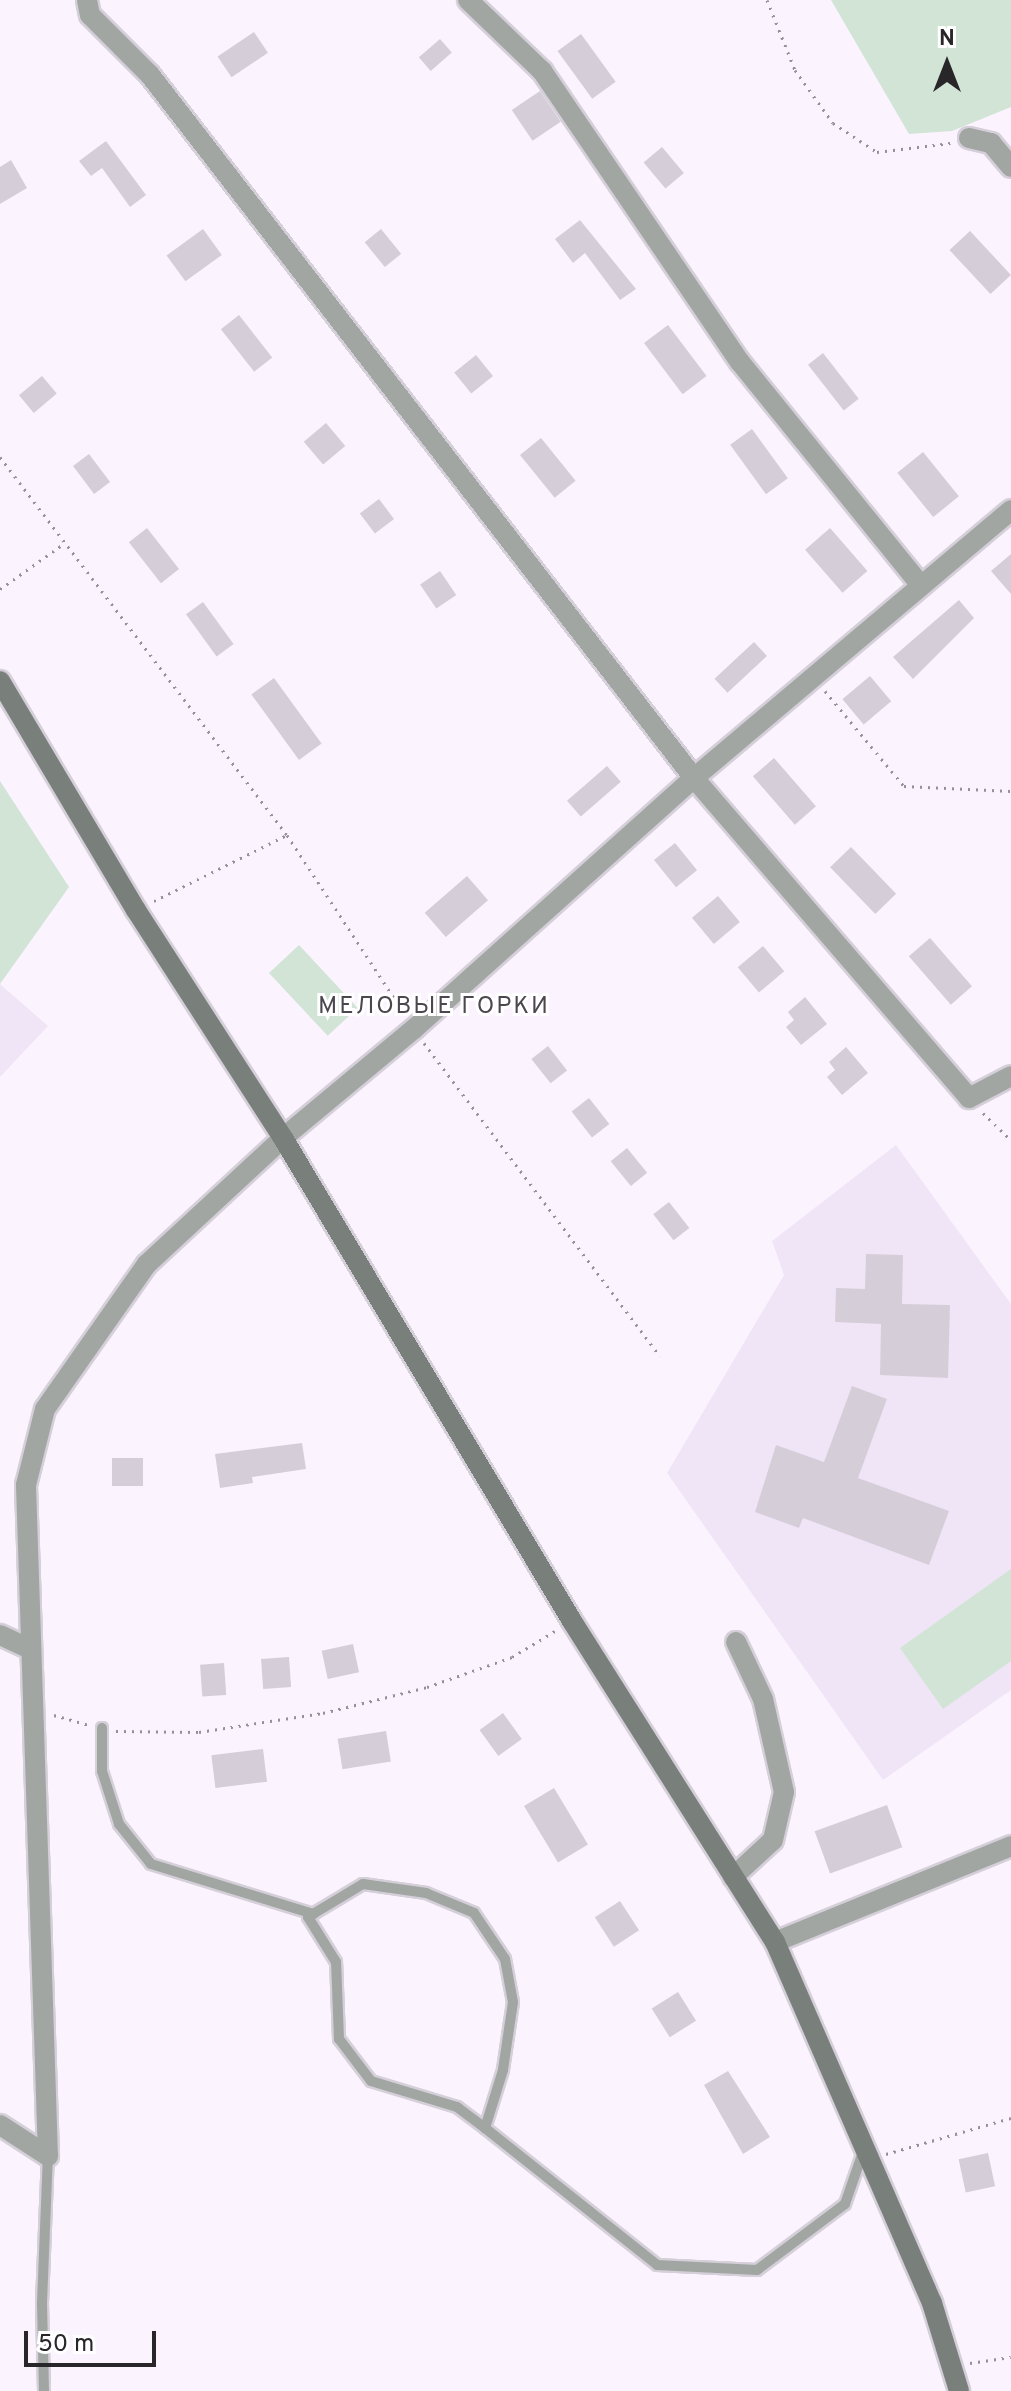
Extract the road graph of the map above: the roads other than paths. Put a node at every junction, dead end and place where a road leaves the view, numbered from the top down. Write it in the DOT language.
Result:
graph roads {
  1 [pos="87,0"];
  2 [pos="468,0"];
  3 [pos="969,138"];
  4 [pos="1011,167"];
  5 [pos="1011,510"];
  6 [pos="920,584"];
  7 [pos="0,681"];
  8 [pos="694,778"];
  9 [pos="1011,1076"];
  10 [pos="283,1138"];
  11 [pos="0,1635"];
  12 [pos="736,1642"];
  13 [pos="30,1649"];
  14 [pos="102,1728"];
  15 [pos="1011,1846"];
  16 [pos="733,1877"];
  17 [pos="314,1914"];
  18 [pos="775,1942"];
  19 [pos="0,2125"];
  20 [pos="485,2128"];
  21 [pos="868,2152"];
  22 [pos="48,2156"];
  23 [pos="44,2391"];
  24 [pos="959,2391"];
  1 -- 8 [label="street"];
  2 -- 6 [label="street"];
  3 -- 4 [label="street"];
  5 -- 6 [label="street"];
  6 -- 8 [label="street"];
  7 -- 10 [label="street"];
  8 -- 9 [label="street"];
  8 -- 10 [label="street"];
  10 -- 13 [label="street"];
  10 -- 16 [label="street"];
  11 -- 13 [label="street"];
  12 -- 16 [label="street"];
  13 -- 22 [label="street"];
  14 -- 17 [label="lane"];
  15 -- 18 [label="street"];
  16 -- 18 [label="street"];
  17 -- 20 [label="lane"];
  17 -- 20 [label="lane"];
  18 -- 21 [label="street"];
  19 -- 22 [label="street"];
  20 -- 21 [label="lane"];
  21 -- 24 [label="street"];
  22 -- 23 [label="lane"];
}
